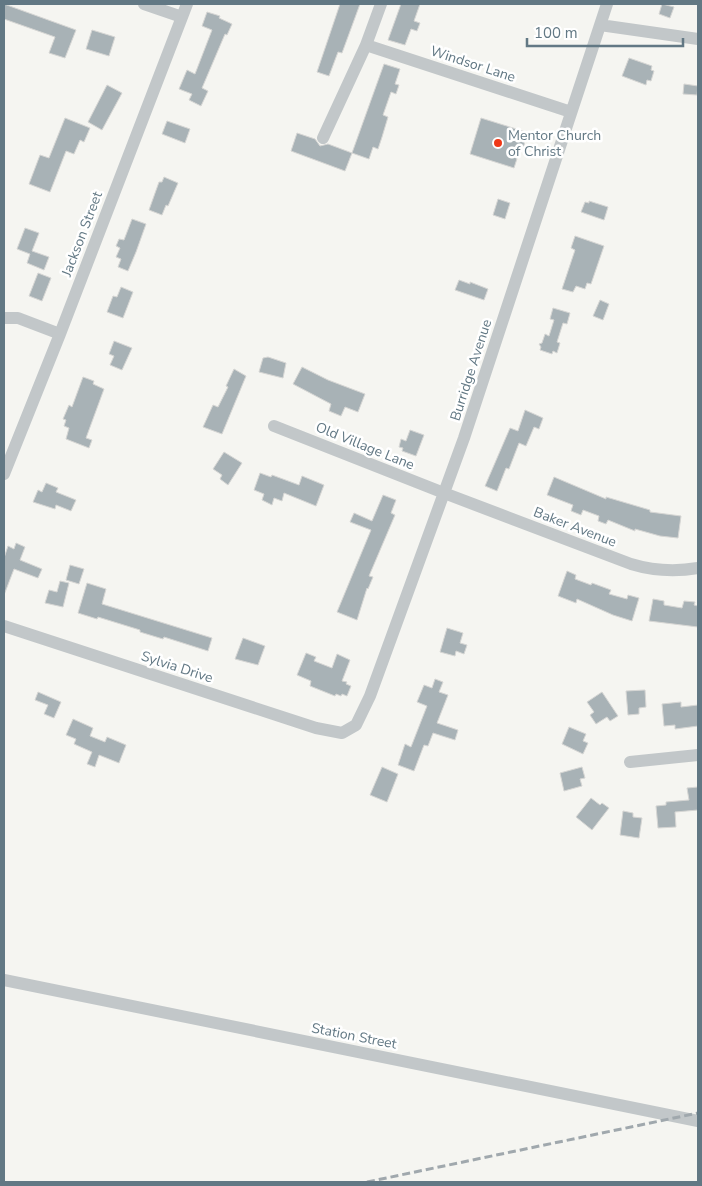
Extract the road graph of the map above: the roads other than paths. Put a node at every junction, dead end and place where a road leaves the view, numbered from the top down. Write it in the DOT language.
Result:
graph roads {
  1 [pos="144,4"];
  2 [pos="187,4"];
  3 [pos="381,4"];
  4 [pos="607,4"];
  5 [pos="182,17"];
  6 [pos="600,25"];
  7 [pos="698,39"];
  8 [pos="366,45"];
  9 [pos="571,112"];
  10 [pos="323,138"];
  11 [pos="4,318"];
  12 [pos="60,334"];
  13 [pos="274,426"];
  14 [pos="4,474"];
  15 [pos="444,493"];
  16 [pos="698,568"];
  17 [pos="4,626"];
  18 [pos="342,733"];
  19 [pos="698,754"];
  20 [pos="630,762"];
  21 [pos="4,980"];
  22 [pos="698,1121"];
  1 -- 5 [label="street"];
  2 -- 5 [label="street, Jackson Street"];
  3 -- 8 [label="street"];
  4 -- 6 [label="street, Burridge Avenue"];
  5 -- 12 [label="street, Jackson Street"];
  6 -- 7 [label="street"];
  6 -- 9 [label="street, Burridge Avenue"];
  8 -- 9 [label="street, Windsor Lane"];
  8 -- 10 [label="street"];
  9 -- 15 [label="street, Burridge Avenue"];
  11 -- 12 [label="street"];
  12 -- 14 [label="street, Jackson Street"];
  13 -- 15 [label="street, Old Village Lane"];
  15 -- 16 [label="street, Baker Avenue"];
  15 -- 18 [label="street, Burridge Avenue"];
  17 -- 18 [label="street, Sylvia Drive"];
  19 -- 20 [label="street"];
  21 -- 22 [label="street, Station Street"];
}
